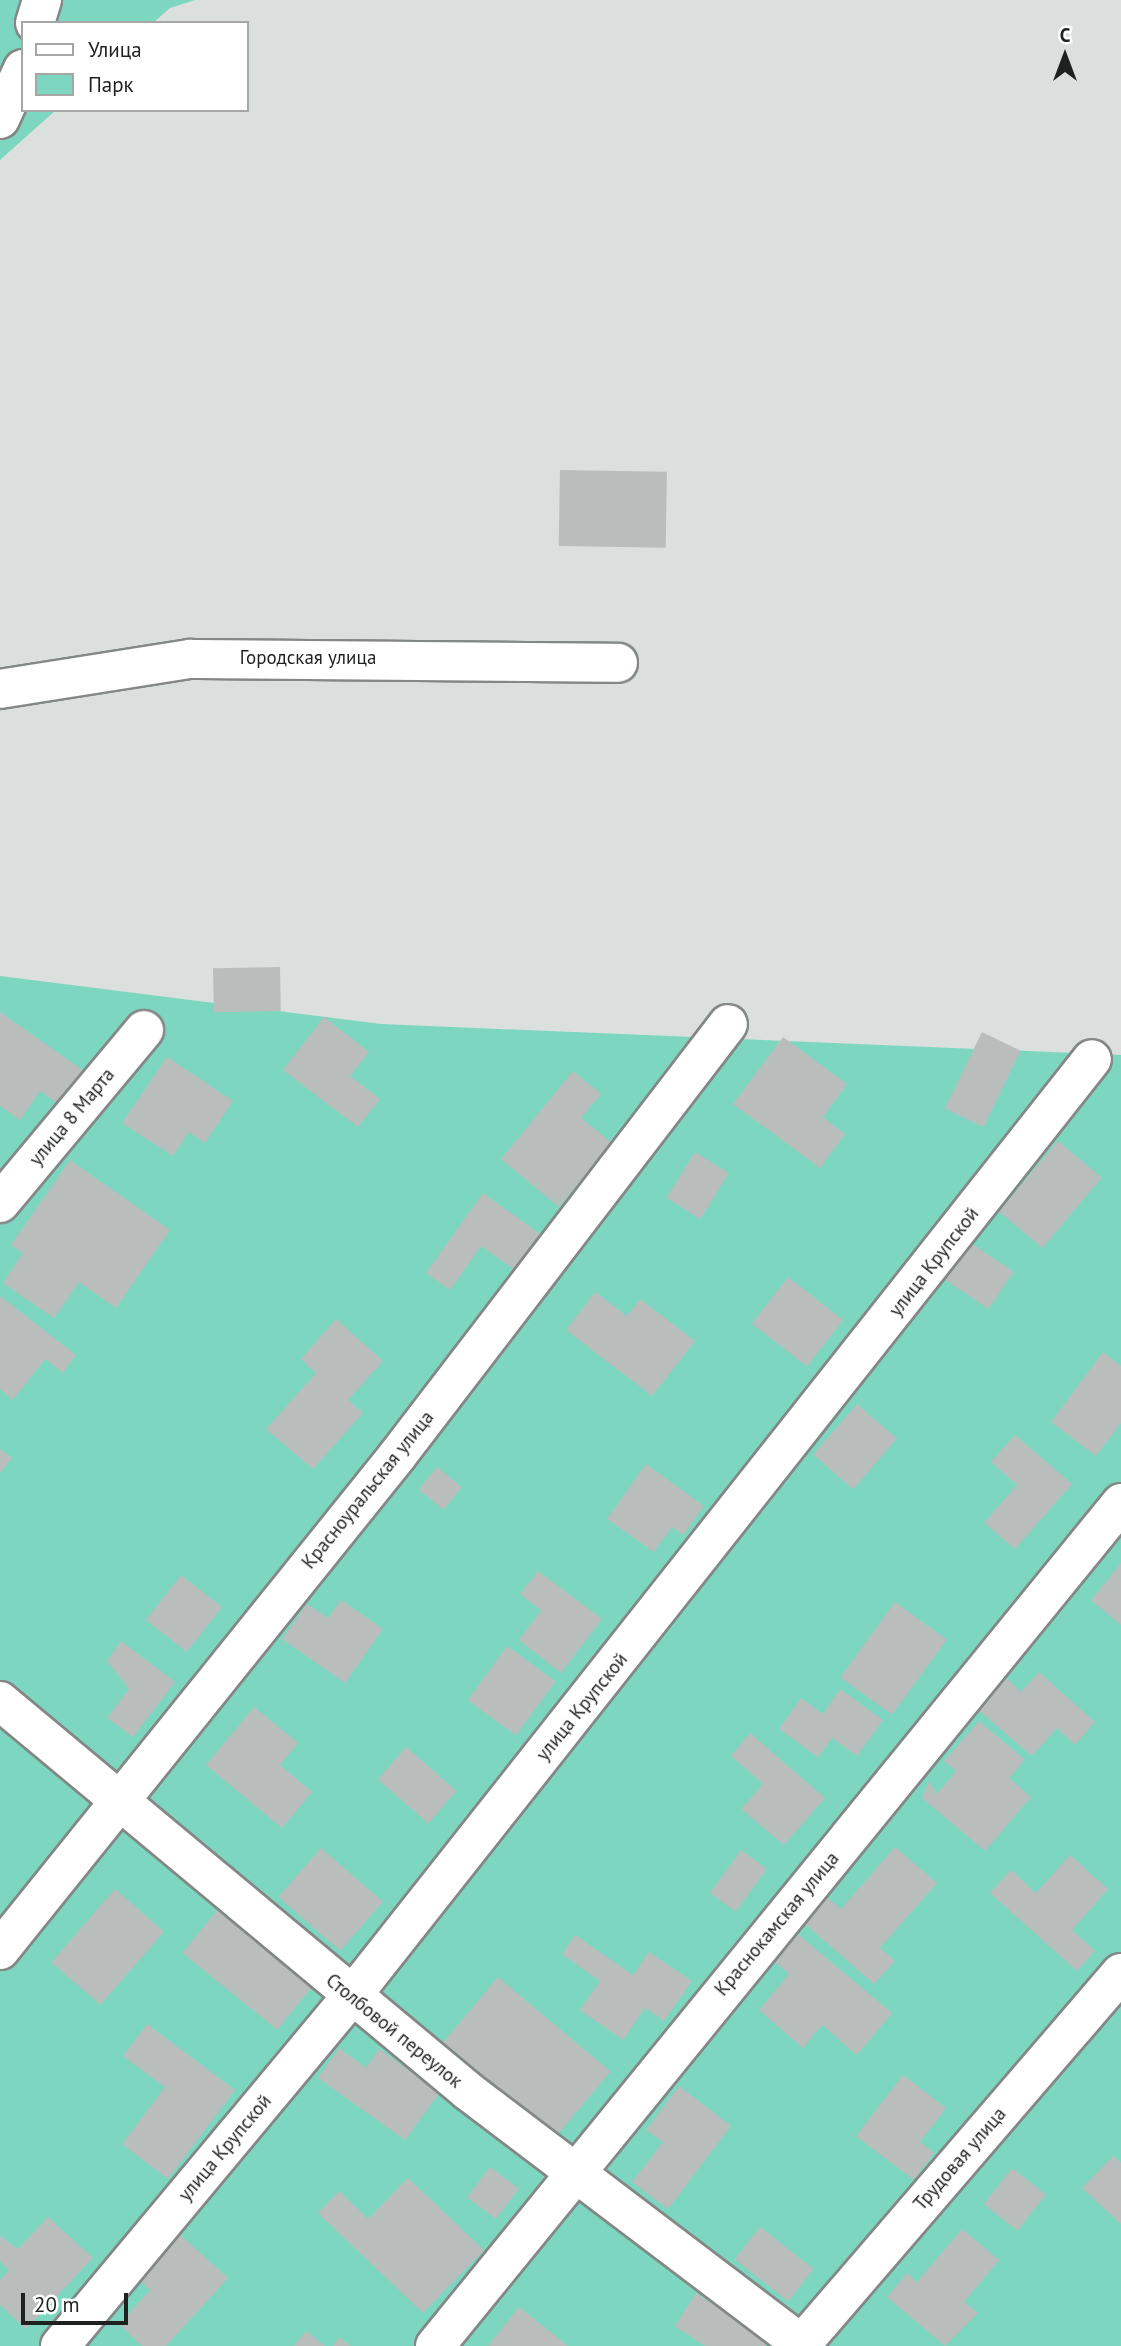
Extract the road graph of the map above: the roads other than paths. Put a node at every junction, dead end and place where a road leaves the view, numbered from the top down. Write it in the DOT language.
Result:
graph roads {
  1 [pos="42,0"];
  2 [pos="36,21"];
  3 [pos="21,73"];
  4 [pos="0,119"];
  5 [pos="618,663"];
  6 [pos="0,689"];
  7 [pos="728,1024"];
  8 [pos="144,1030"];
  9 [pos="1092,1059"];
  10 [pos="0,1203"];
  11 [pos="1121,1503"];
  12 [pos="0,1701"];
  13 [pos="119,1796"];
  14 [pos="0,1950"];
  15 [pos="1121,1973"];
  16 [pos="351,1997"];
  17 [pos="575,2173"];
  18 [pos="801,2345"];
  19 [pos="60,2346"];
  20 [pos="435,2346"];
  1 -- 2 [label="street"];
  3 -- 4 [label="street"];
  5 -- 6 [label="street, Городская улица"];
  7 -- 13 [label="street, Красноуральская улица"];
  8 -- 10 [label="street, улица 8 Марта"];
  9 -- 16 [label="street, улица Крупской"];
  11 -- 17 [label="street, Краснокамская улица"];
  12 -- 13 [label="street, Столбовой переулок"];
  13 -- 14 [label="street, Красноуральская улица"];
  13 -- 16 [label="street, Столбовой переулок"];
  15 -- 18 [label="street, Трудовая улица"];
  16 -- 17 [label="street, Столбовой переулок"];
  16 -- 19 [label="street, улица Крупской"];
  17 -- 18 [label="street, Столбовой переулок"];
  17 -- 20 [label="street, Краснокамская улица"];
}
